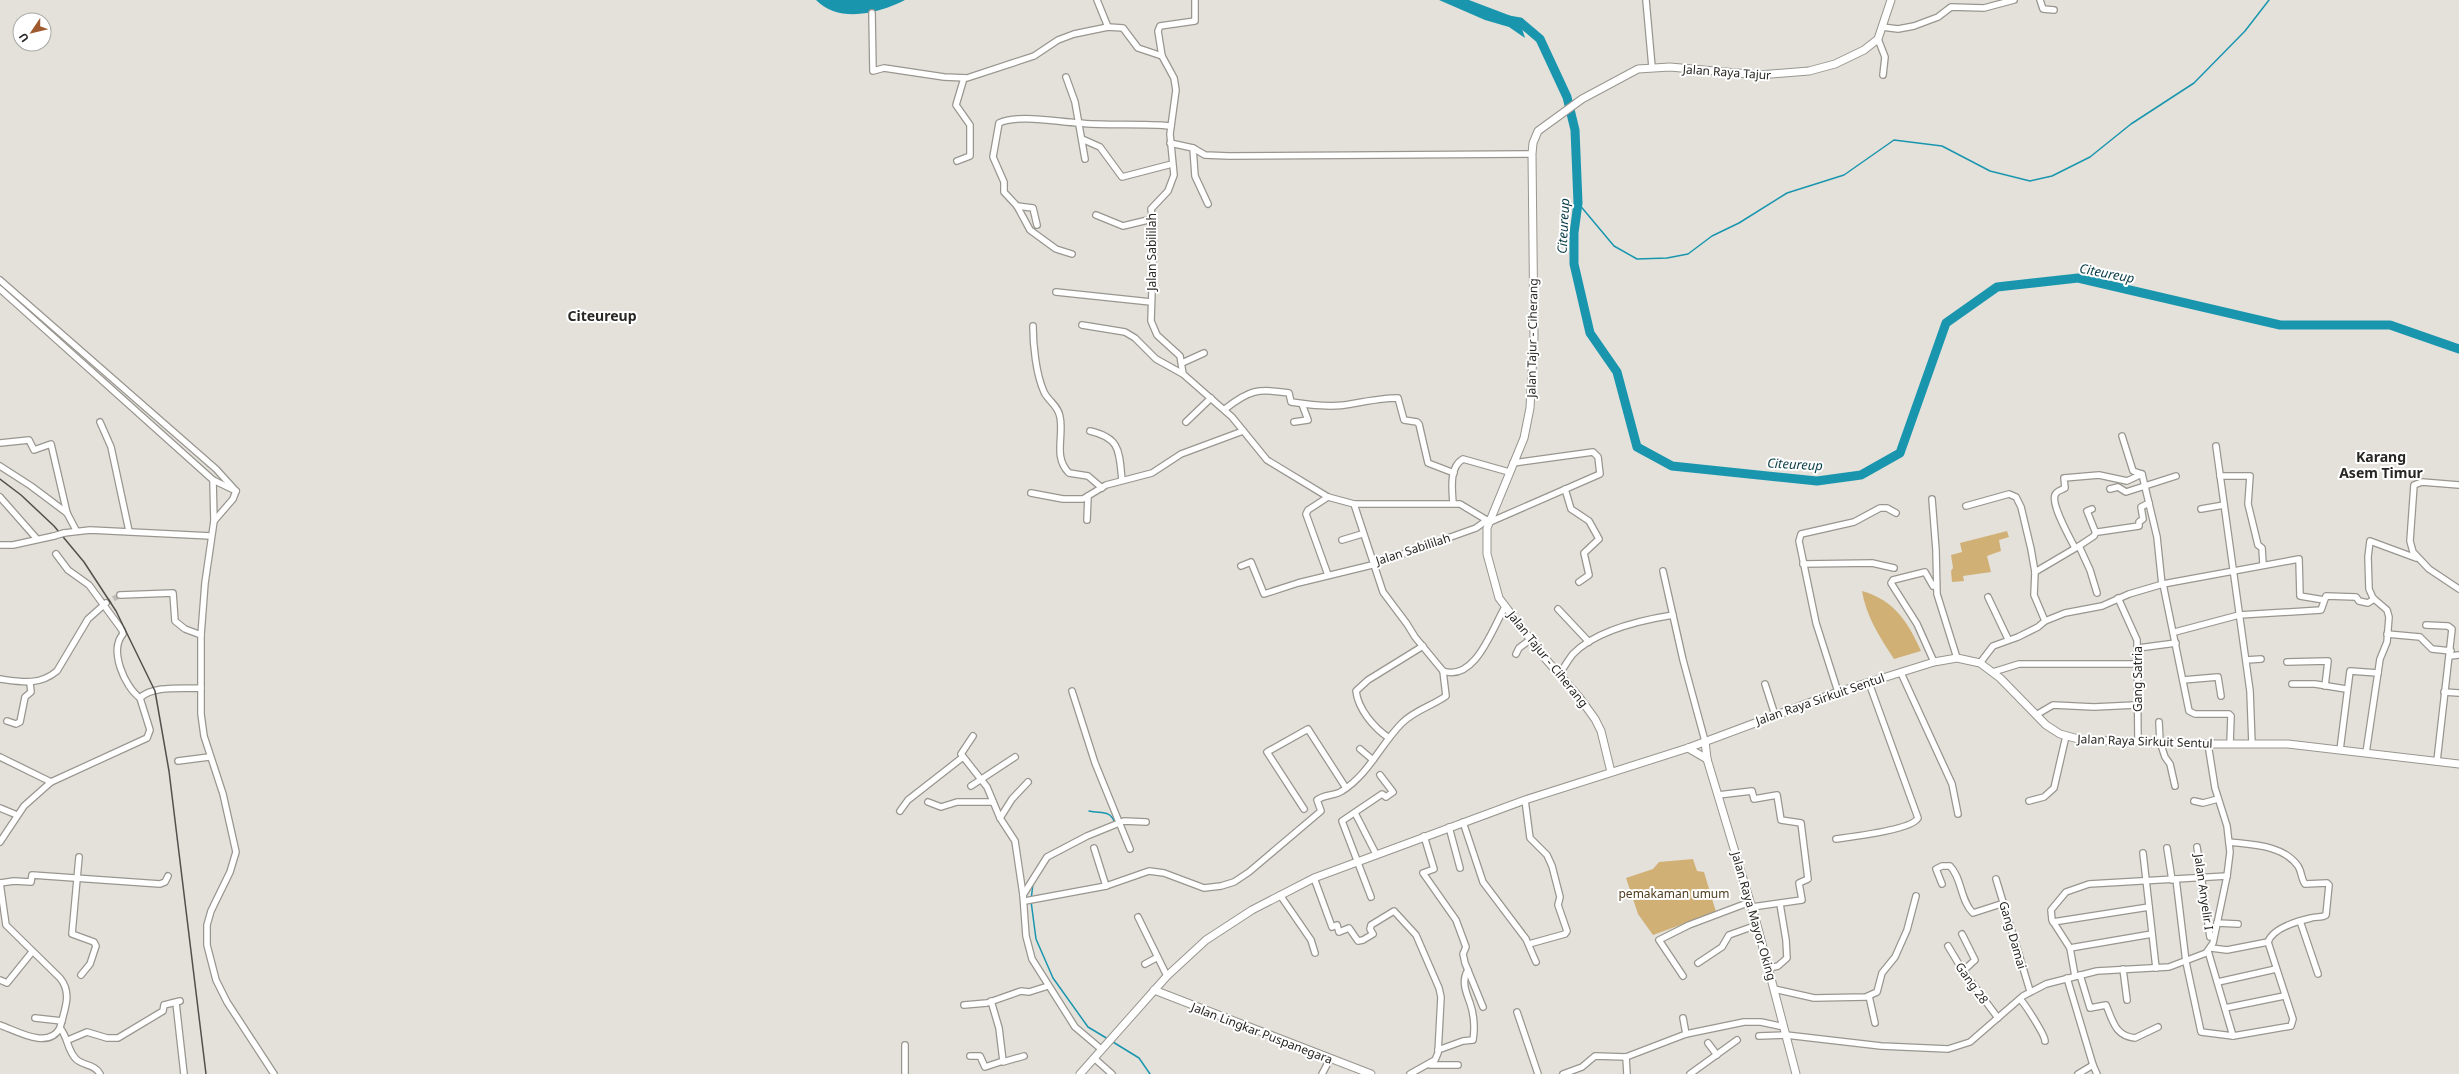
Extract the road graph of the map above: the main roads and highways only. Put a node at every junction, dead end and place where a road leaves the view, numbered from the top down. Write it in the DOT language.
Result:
graph roads {
  1 [pos="1891,0"];
  2 [pos="1582,99"];
  3 [pos="1705,741"];
  4 [pos="1688,748"];
  5 [pos="1707,759"];
  6 [pos="2459,764"];
  7 [pos="1611,772"];
  8 [pos="1154,990"];
  9 [pos="1080,1074"];
  10 [pos="1371,1074"];
  11 [pos="1796,1074"];
  1 -- 2 [label="main road, Jalan Raya Tajur"];
  2 -- 7 [label="main road, Jalan Tajur - Ciherang"];
  3 -- 4 [label="main road, Jalan Raya Sirkuit Sentul"];
  3 -- 5 [label="main road, Jalan Raya Mayor Oking"];
  3 -- 6 [label="main road, Jalan Raya Sirkuit Sentul"];
  4 -- 5 [label="main road"];
  4 -- 7 [label="main road, Jalan Raya Sirkuit Sentul"];
  5 -- 11 [label="main road, Jalan Raya Mayor Oking"];
  7 -- 8 [label="main road, Jalan Raya Sirkuit Sentul"];
  8 -- 9 [label="main road, Jalan Raya Sirkuit Sentul"];
  8 -- 10 [label="main road, Jalan Lingkar Puspanegara"];
}
